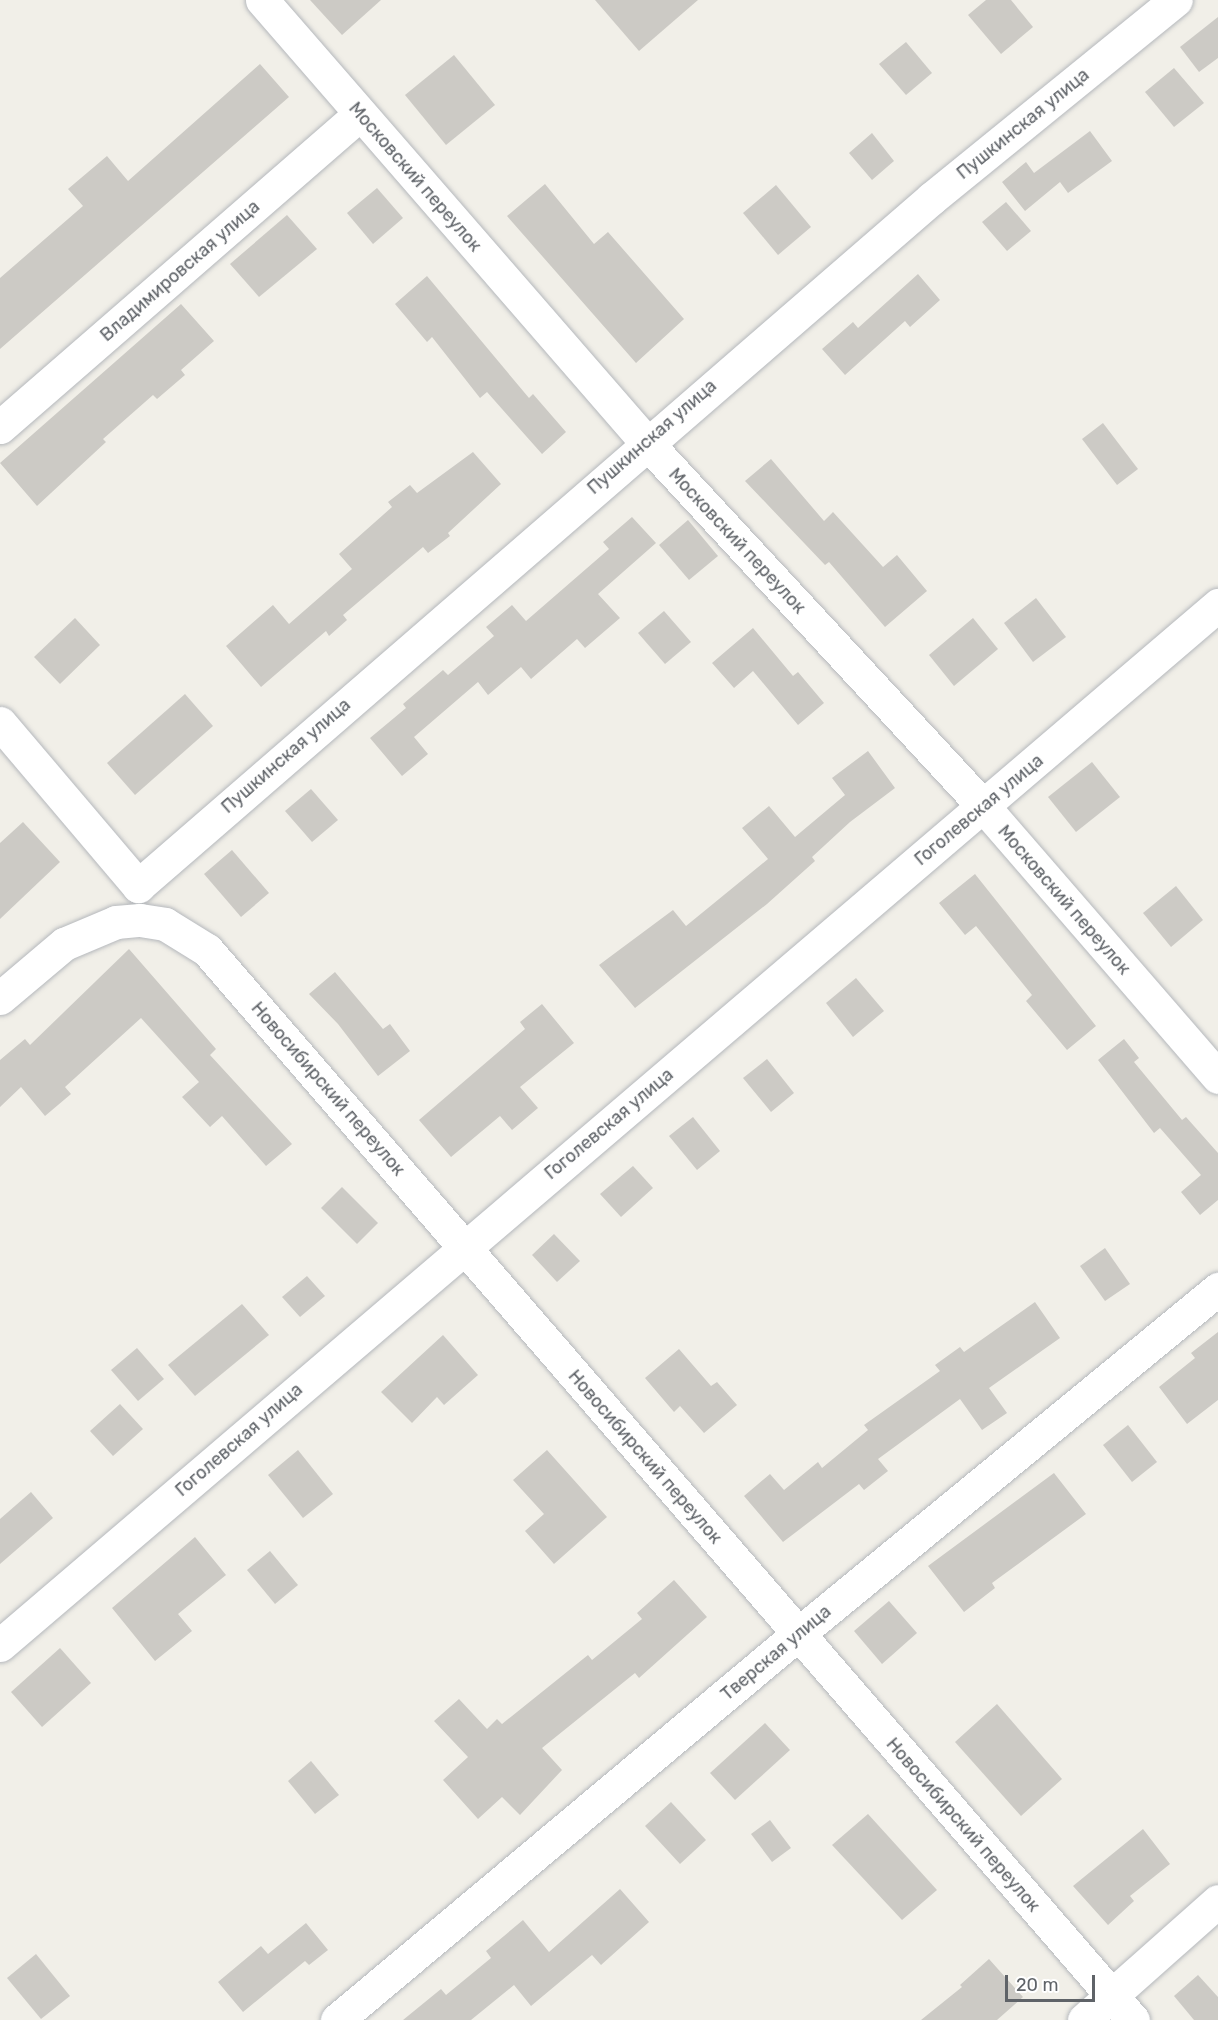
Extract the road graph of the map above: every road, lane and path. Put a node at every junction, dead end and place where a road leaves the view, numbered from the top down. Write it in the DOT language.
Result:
graph roads {
  1 [pos="262,0"];
  2 [pos="1176,0"];
  3 [pos="360,114"];
  4 [pos="0,427"];
  5 [pos="646,442"];
  6 [pos="1218,605"];
  7 [pos="0,723"];
  8 [pos="984,807"];
  9 [pos="138,886"];
  10 [pos="140,920"];
  11 [pos="0,998"];
  12 [pos="1218,1077"];
  13 [pos="464,1247"];
  14 [pos="1218,1289"];
  15 [pos="798,1634"];
  16 [pos="0,1645"];
  17 [pos="1218,1901"];
  18 [pos="1110,1995"];
  19 [pos="337,2020"];
  20 [pos="1084,2020"];
  21 [pos="1133,2020"];
  1 -- 3 [label="street, Московский переулок"];
  2 -- 5 [label="street, Пушкинская улица"];
  3 -- 4 [label="street, Владимировская улица"];
  3 -- 5 [label="street, Московский переулок"];
  5 -- 8 [label="street, Московский переулок"];
  5 -- 9 [label="street, Пушкинская улица"];
  6 -- 8 [label="street, Гоголевская улица"];
  7 -- 9 [label="street"];
  8 -- 12 [label="street, Московский переулок"];
  8 -- 13 [label="street, Гоголевская улица"];
  9 -- 10 [label="street"];
  10 -- 11 [label="street"];
  10 -- 13 [label="street, Новосибирский переулок"];
  13 -- 15 [label="street, Новосибирский переулок"];
  13 -- 16 [label="street, Гоголевская улица"];
  14 -- 15 [label="street, Тверская улица"];
  15 -- 18 [label="street, Новосибирский переулок"];
  15 -- 19 [label="street, Тверская улица"];
  17 -- 18 [label="street"];
  18 -- 20 [label="street"];
  18 -- 21 [label="street, Новосибирский переулок"];
}
